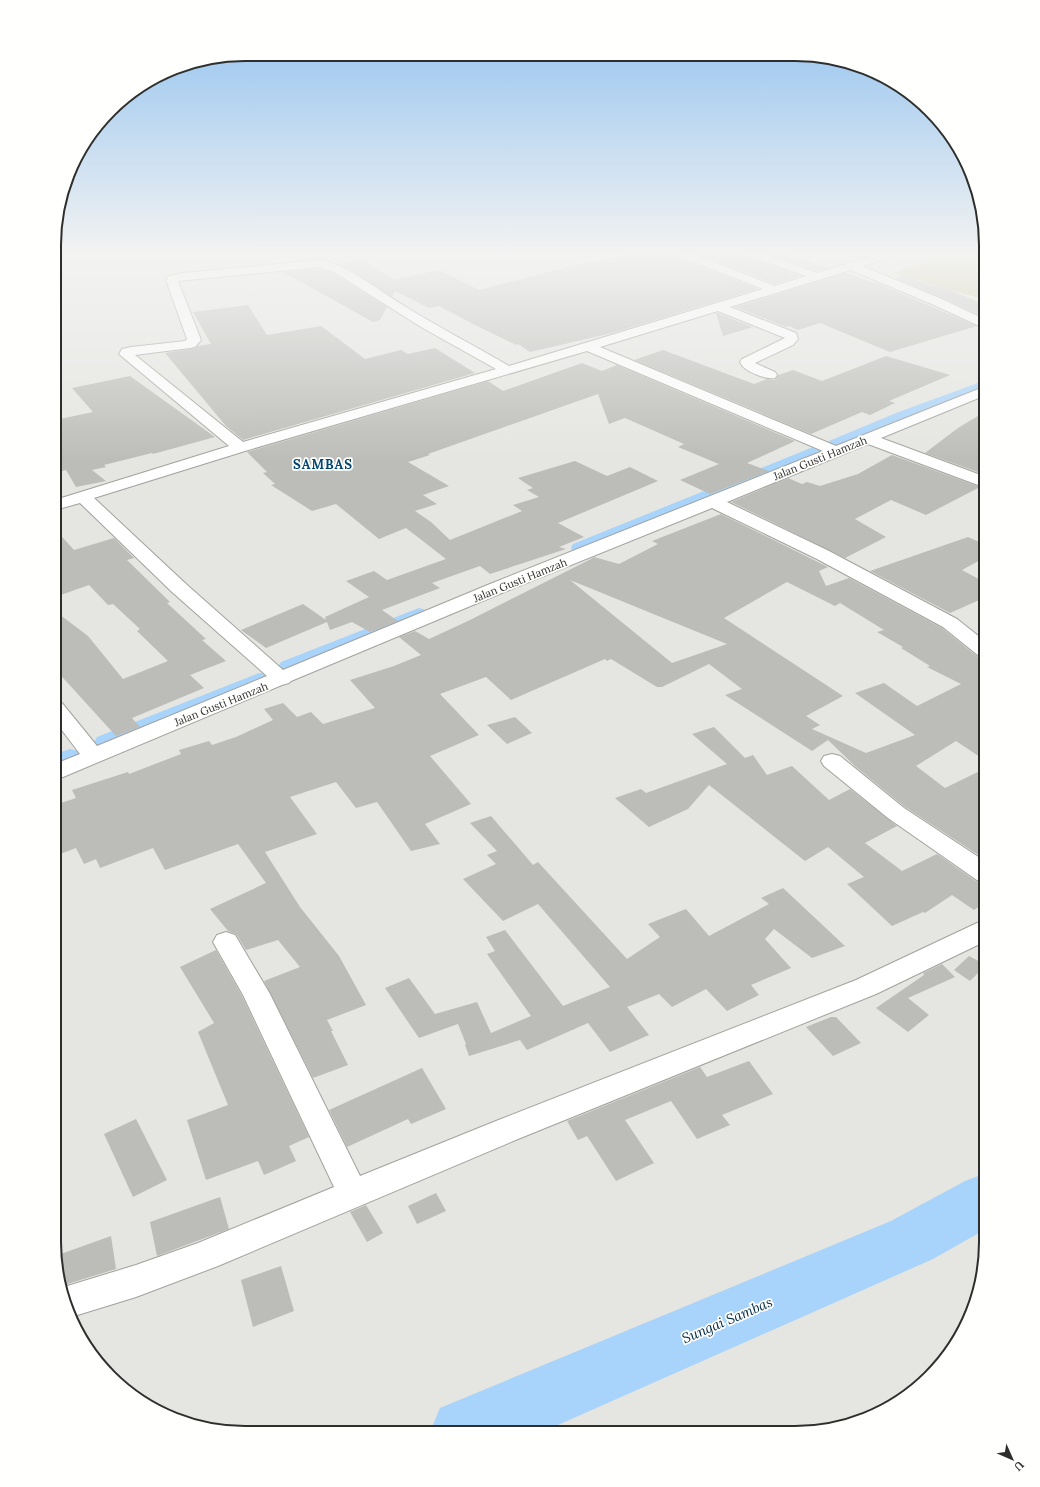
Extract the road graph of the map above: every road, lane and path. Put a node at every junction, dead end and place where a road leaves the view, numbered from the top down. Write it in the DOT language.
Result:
graph roads {
  1 [pos="188,322"];
  2 [pos="422,322"];
  3 [pos="670,322"];
  4 [pos="757,322"];
  5 [pos="588,348"];
  6 [pos="507,370"];
  7 [pos="770,375"];
  8 [pos="979,393"];
  9 [pos="867,438"];
  10 [pos="240,448"];
  11 [pos="835,451"];
  12 [pos="979,481"];
  13 [pos="83,497"];
  14 [pos="713,502"];
  15 [pos="61,503"];
  16 [pos="979,646"];
  17 [pos="282,679"];
  18 [pos="61,715"];
  19 [pos="93,756"];
  20 [pos="832,761"];
  21 [pos="61,769"];
  22 [pos="979,869"];
  23 [pos="979,933"];
  24 [pos="226,942"];
  25 [pos="353,1194"];
  26 [pos="71,1301"];
  1 -- 10 [label="street"];
  2 -- 6 [label="street"];
  3 -- 5 [label="street"];
  4 -- 7 [label="street"];
  5 -- 6 [label="street"];
  5 -- 11 [label="street"];
  6 -- 10 [label="street"];
  8 -- 9 [label="street, Jalan Gusti Hamzah"];
  9 -- 11 [label="street, Jalan Gusti Hamzah"];
  9 -- 12 [label="street"];
  10 -- 13 [label="street"];
  11 -- 14 [label="street, Jalan Gusti Hamzah"];
  13 -- 15 [label="street"];
  13 -- 17 [label="street"];
  14 -- 16 [label="street"];
  14 -- 17 [label="street, Jalan Gusti Hamzah"];
  17 -- 19 [label="street, Jalan Gusti Hamzah"];
  18 -- 19 [label="street"];
  19 -- 21 [label="street, Jalan Gusti Hamzah"];
  20 -- 22 [label="street"];
  23 -- 25 [label="street"];
  24 -- 25 [label="street"];
  25 -- 26 [label="street"];
}
